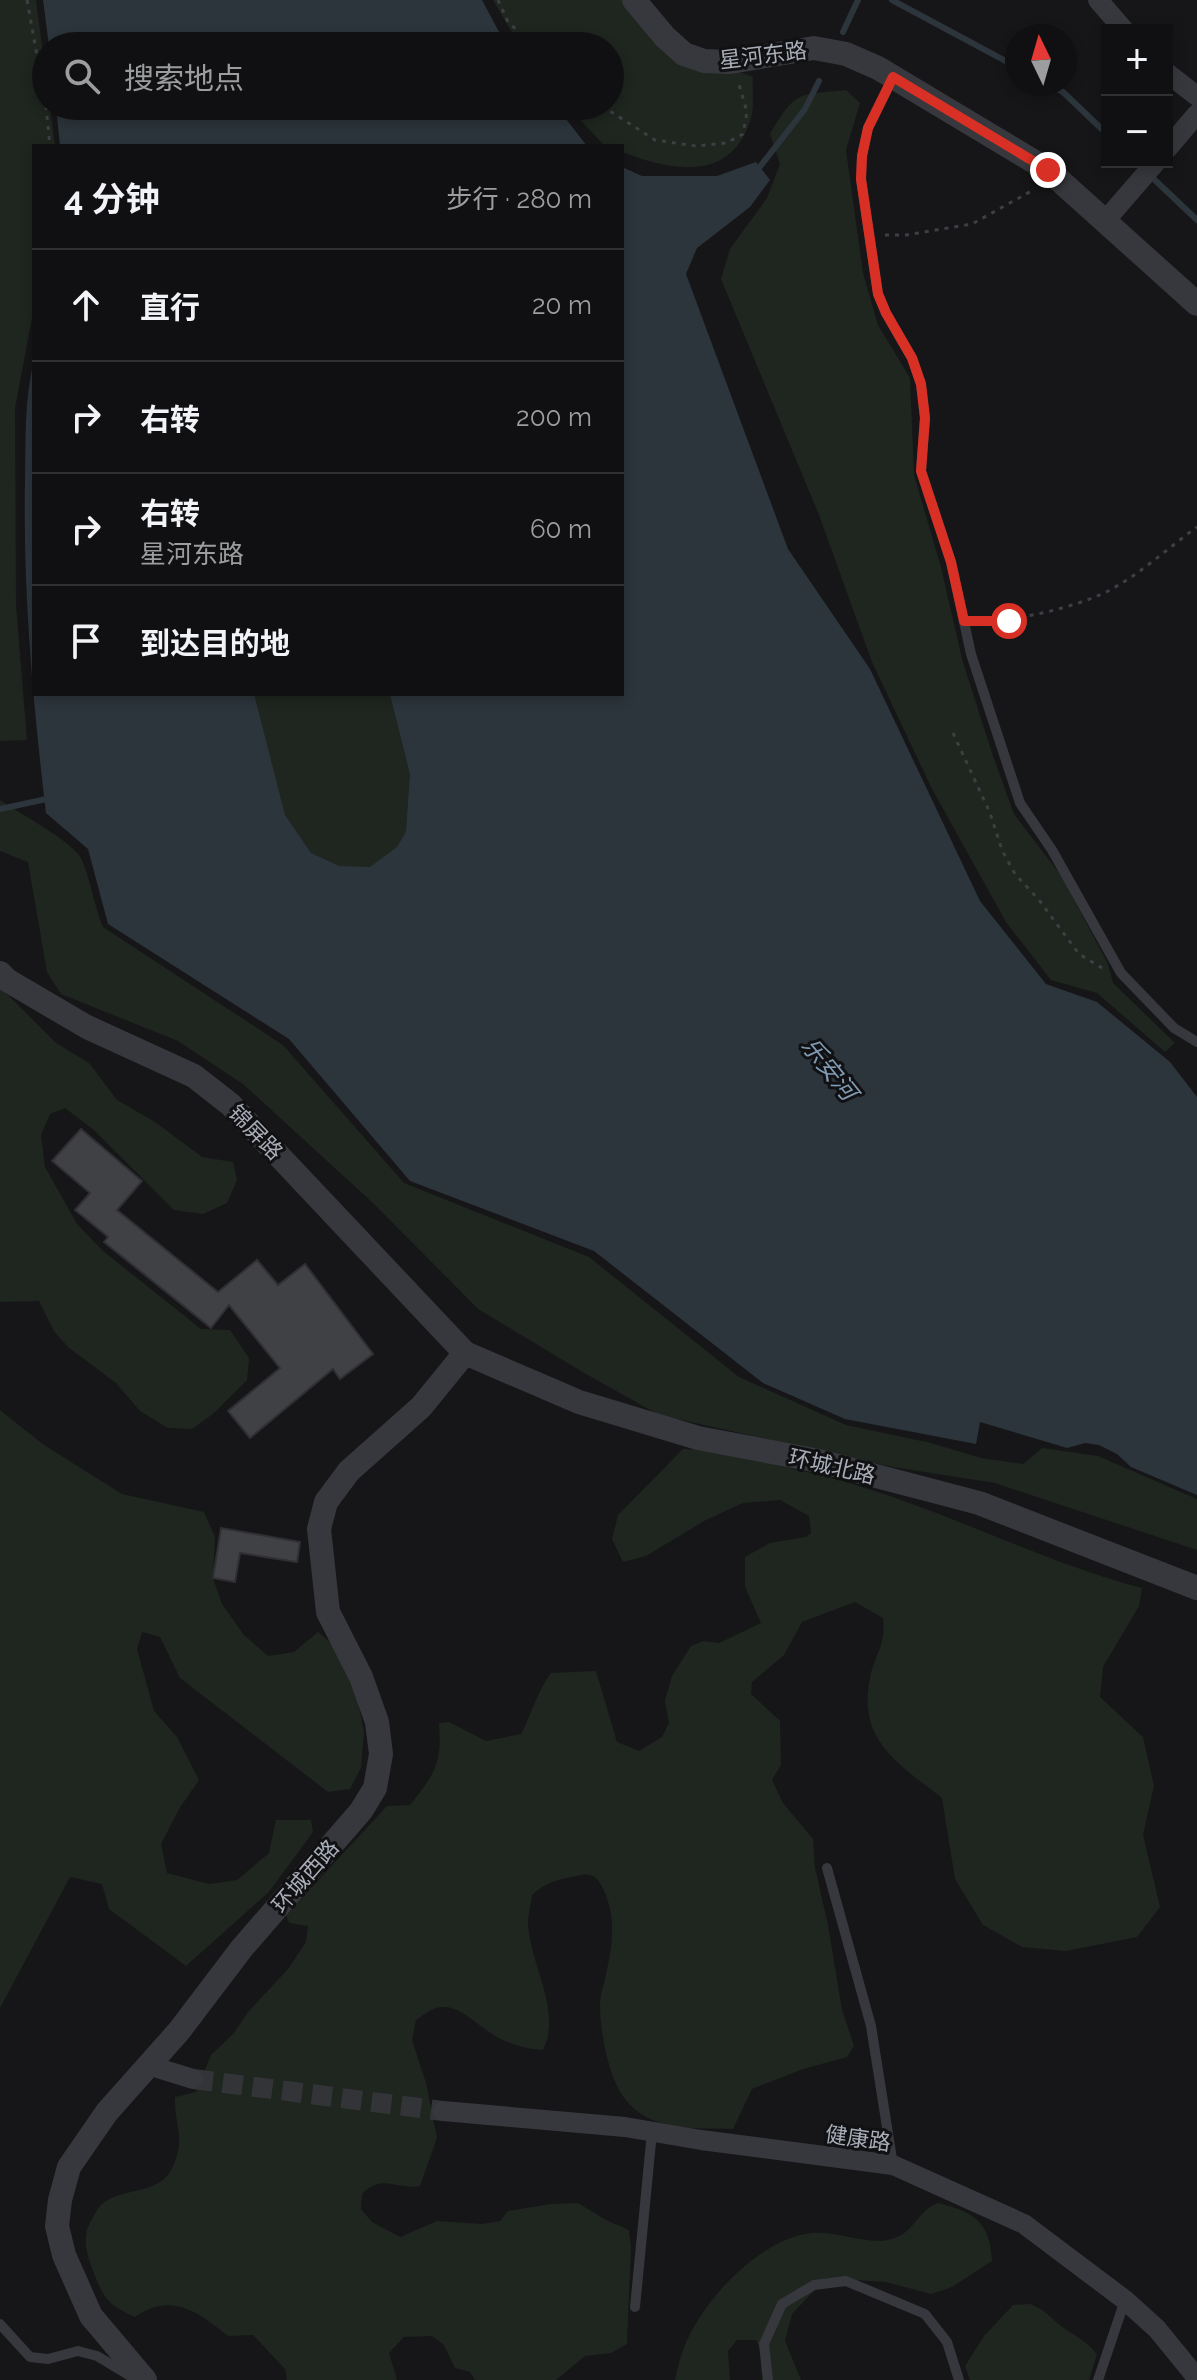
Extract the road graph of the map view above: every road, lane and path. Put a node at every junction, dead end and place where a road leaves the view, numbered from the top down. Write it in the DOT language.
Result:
graph roads {
  1 [pos="27,0"];
  2 [pos="498,0"];
  3 [pos="634,0"];
  4 [pos="1098,0"];
  5 [pos="1119,24"];
  6 [pos="33,32"];
  7 [pos="519,32"];
  8 [pos="744,74"];
  9 [pos="893,77"];
  10 [pos="1173,78"];
  11 [pos="1197,96"];
  12 [pos="1197,114"];
  13 [pos="47,120"];
  14 [pos="624,120"];
  15 [pos="1173,142"];
  16 [pos="50,144"];
  17 [pos="1151,168"];
  18 [pos="1057,178"];
  19 [pos="1105,221"];
  20 [pos="869,234"];
  21 [pos="1197,304"];
  22 [pos="1197,527"];
  23 [pos="964,621"];
  24 [pos="953,733"];
  25 [pos="0,973"];
  26 [pos="1121,973"];
  27 [pos="1197,1042"];
  28 [pos="465,1353"];
  29 [pos="1197,1588"];
  30 [pos="827,1868"];
  31 [pos="148,2065"];
  32 [pos="193,2079"];
  33 [pos="443,2111"];
  34 [pos="652,2132"];
  35 [pos="893,2165"];
  36 [pos="1125,2300"];
  37 [pos="635,2307"];
  38 [pos="0,2324"];
  39 [pos="1197,2378"];
  40 [pos="138,2380"];
  41 [pos="145,2380"];
  42 [pos="768,2380"];
  43 [pos="959,2380"];
  44 [pos="1098,2380"];
  1 -- 6 [label="path"];
  2 -- 7 [label="path"];
  3 -- 9 [label="street, 星河东路"];
  4 -- 5 [label="street"];
  8 -- 14 [label="path"];
  9 -- 18 [label="street, 星河东路"];
  9 -- 20 [label="lane"];
  10 -- 11 [label="street"];
  12 -- 15 [label="street"];
  13 -- 16 [label="path"];
  17 -- 19 [label="street"];
  18 -- 19 [label="street, 星河东路"];
  18 -- 20 [label="path"];
  19 -- 21 [label="street, 星河东路"];
  20 -- 23 [label="lane"];
  22 -- 23 [label="path"];
  23 -- 26 [label="lane"];
  24 -- 26 [label="path"];
  25 -- 28 [label="street, 锦屏路"];
  26 -- 27 [label="lane"];
  28 -- 29 [label="street, 环城北路"];
  28 -- 31 [label="street, 环城西路"];
  30 -- 35 [label="lane"];
  31 -- 32 [label="street"];
  31 -- 41 [label="street, 环城西路"];
  33 -- 34 [label="street, 健康路"];
  34 -- 35 [label="street, 健康路"];
  34 -- 37 [label="lane"];
  35 -- 36 [label="street, 健康路"];
  36 -- 39 [label="street, 健康路"];
  36 -- 44 [label="lane"];
  38 -- 40 [label="lane"];
  42 -- 43 [label="lane"];
}
